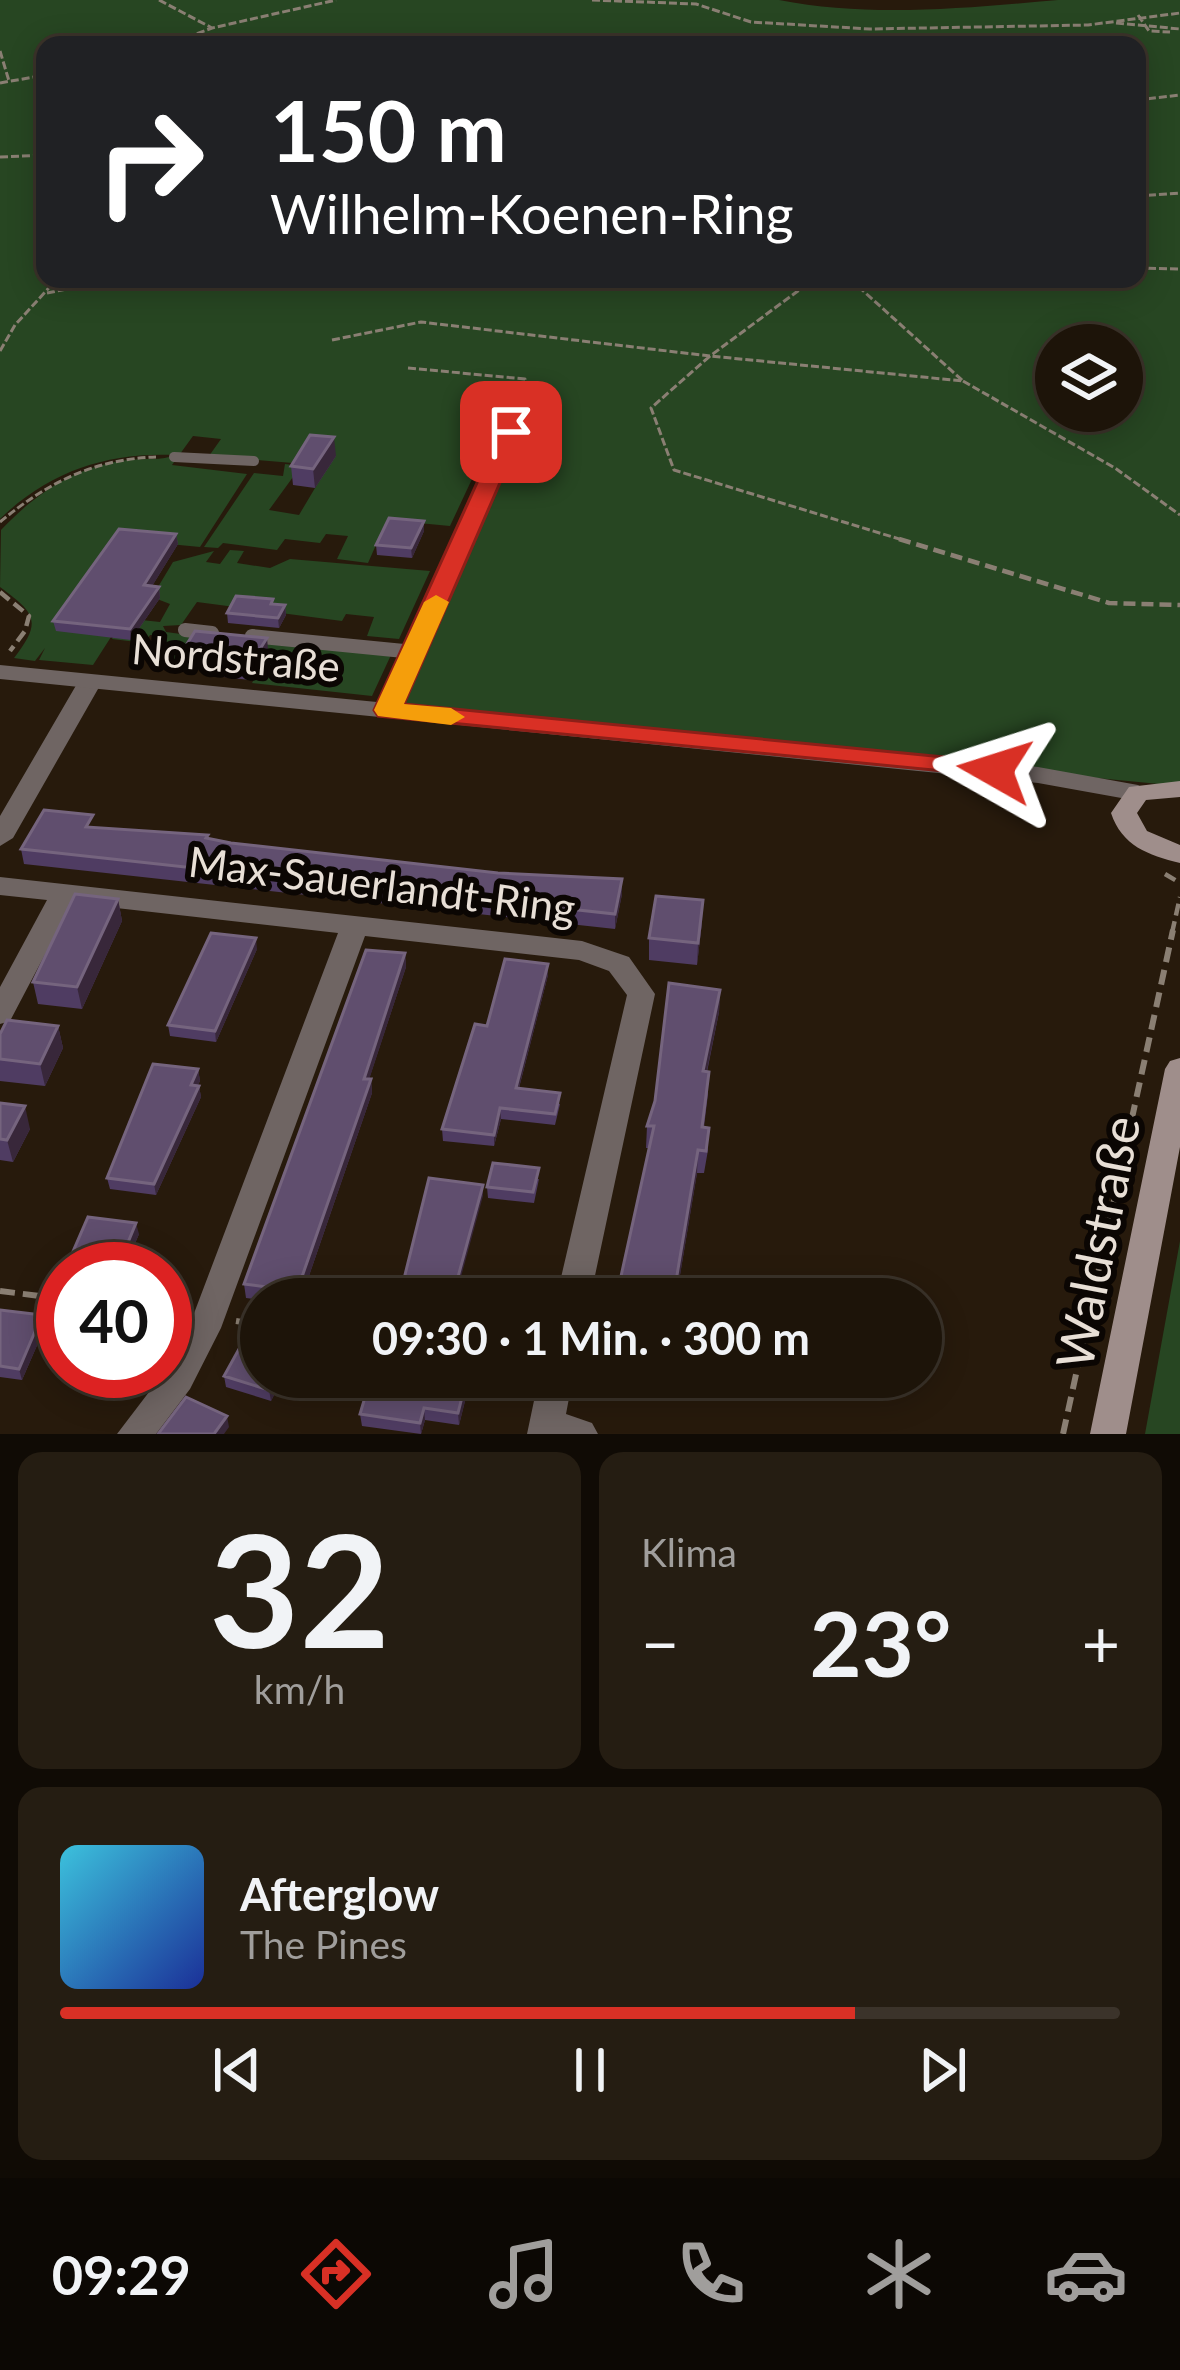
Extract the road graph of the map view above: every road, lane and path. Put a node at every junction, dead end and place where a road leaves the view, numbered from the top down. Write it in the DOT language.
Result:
graph roads {
  1 [pos="159,0"];
  2 [pos="336,0"];
  3 [pos="592,0"];
  4 [pos="1180,13"];
  5 [pos="1138,15"];
  6 [pos="1111,21"];
  7 [pos="1147,27"];
  8 [pos="212,28"];
  9 [pos="1180,30"];
  10 [pos="190,36"];
  11 [pos="0,51"];
  12 [pos="36,76"];
  13 [pos="9,81"];
  14 [pos="0,83"];
  15 [pos="1180,95"];
  16 [pos="1146,99"];
  17 [pos="36,155"];
  18 [pos="0,157"];
  19 [pos="1180,193"];
  20 [pos="1146,195"];
  21 [pos="1146,268"];
  22 [pos="1180,269"];
  23 [pos="51,288"];
  24 [pos="72,288"];
  25 [pos="802,288"];
  26 [pos="860,288"];
  27 [pos="47,293"];
  28 [pos="332,340"];
  29 [pos="0,351"];
  30 [pos="710,356"];
  31 [pos="408,368"];
  32 [pos="963,381"];
  33 [pos="523,407"];
  34 [pos="174,458"];
  35 [pos="254,461"];
  36 [pos="1180,515"];
  37 [pos="0,522"];
  38 [pos="0,592"];
  39 [pos="1180,605"];
  40 [pos="185,630"];
  41 [pos="415,652"];
  42 [pos="0,669"];
  43 [pos="90,682"];
  44 [pos="387,710"];
  45 [pos="1180,789"];
  46 [pos="1131,803"];
  47 [pos="0,838"];
  48 [pos="1179,856"];
  49 [pos="0,886"];
  50 [pos="64,893"];
  51 [pos="1180,897"];
  52 [pos="356,925"];
  53 [pos="0,1014"];
  54 [pos="1180,1070"];
  55 [pos="578,1278"];
  56 [pos="0,1291"];
  57 [pos="36,1296"];
  58 [pos="557,1398"];
  59 [pos="558,1431"];
  60 [pos="135,1434"];
  61 [pos="1063,1434"];
  62 [pos="1108,1434"];
  1 -- 8 [label="path"];
  2 -- 8 [label="path"];
  3 -- 6 [label="path"];
  4 -- 5 [label="path"];
  5 -- 6 [label="path"];
  5 -- 7 [label="path"];
  6 -- 7 [label="path"];
  7 -- 9 [label="path"];
  8 -- 10 [label="path"];
  11 -- 13 [label="path"];
  12 -- 13 [label="path"];
  13 -- 14 [label="path"];
  15 -- 16 [label="path"];
  17 -- 18 [label="path"];
  19 -- 20 [label="path"];
  21 -- 22 [label="path"];
  23 -- 27 [label="path"];
  24 -- 27 [label="path"];
  25 -- 30 [label="path"];
  26 -- 32 [label="path"];
  27 -- 29 [label="path"];
  28 -- 30 [label="path"];
  30 -- 32 [label="path"];
  30 -- 39 [label="path"];
  31 -- 33 [label="path"];
  32 -- 36 [label="path"];
  33 -- 41 [label="lane"];
  34 -- 35 [label="lane"];
  34 -- 37 [label="path"];
  38 -- 42 [label="path"];
  40 -- 41 [label="lane"];
  41 -- 44 [label="lane"];
  42 -- 43 [label="street, Nordstraße"];
  43 -- 44 [label="street, Nordstraße"];
  43 -- 47 [label="street"];
  44 -- 46 [label="street, Nordstraße"];
  45 -- 46 [label="main road"];
  46 -- 48 [label="main road, Nordstraße"];
  49 -- 50 [label="street, Max-Sauerlandt-Ring"];
  50 -- 52 [label="street, Max-Sauerlandt-Ring"];
  50 -- 53 [label="street"];
  51 -- 61 [label="path"];
  52 -- 55 [label="street, Max-Sauerlandt-Ring"];
  52 -- 60 [label="street"];
  54 -- 62 [label="main road, Waldstraße"];
  56 -- 57 [label="path"];
  58 -- 59 [label="street"];
}
